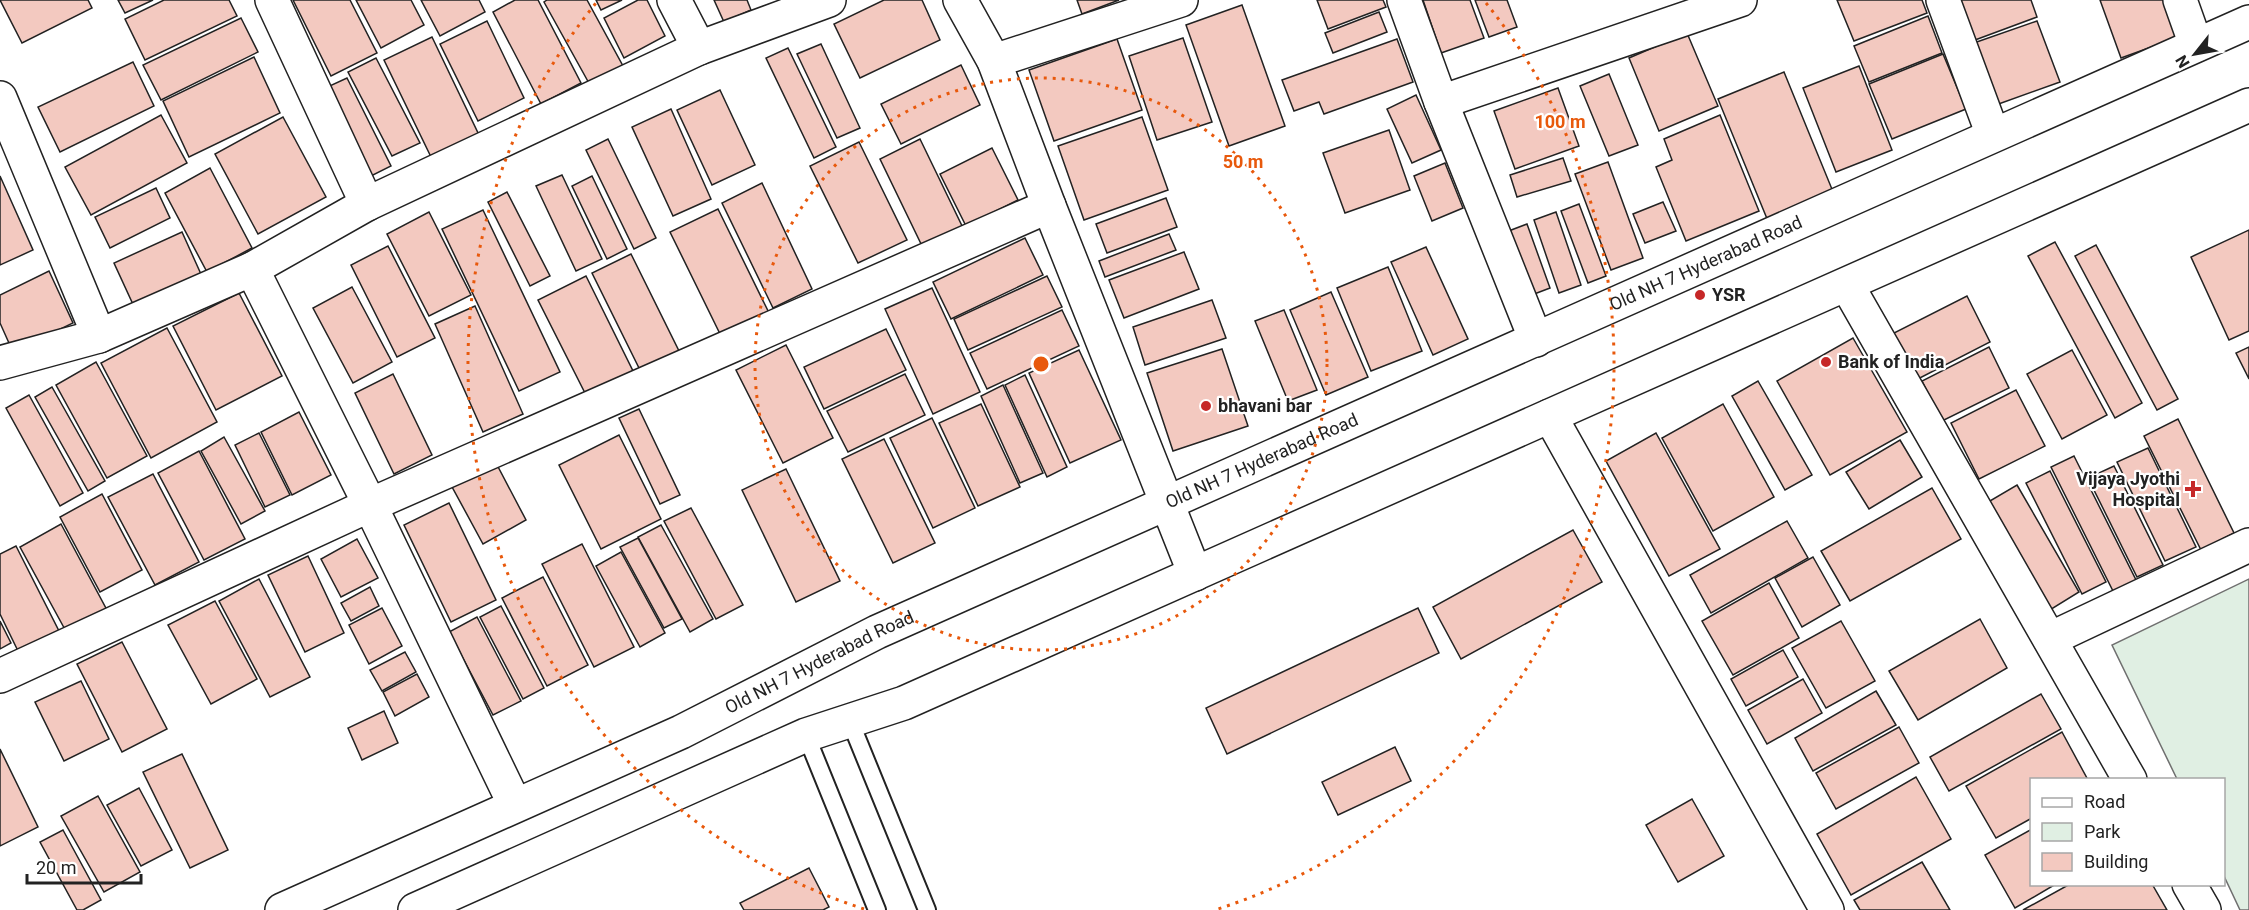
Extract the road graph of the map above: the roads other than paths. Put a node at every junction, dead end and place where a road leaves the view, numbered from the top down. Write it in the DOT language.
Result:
graph roads {
  1 [pos="272,0"];
  2 [pos="674,0"];
  3 [pos="829,0"];
  4 [pos="960,0"];
  5 [pos="1181,0"];
  6 [pos="1404,0"];
  7 [pos="1740,0"];
  8 [pos="1943,0"];
  9 [pos="2180,0"];
  10 [pos="2249,22"];
  11 [pos="2196,45"];
  12 [pos="699,48"];
  13 [pos="994,61"];
  14 [pos="0,98"];
  15 [pos="1441,102"];
  16 [pos="2249,105"];
  17 [pos="1993,135"];
  18 [pos="367,204"];
  19 [pos="1049,206"];
  20 [pos="252,269"];
  21 [pos="1847,285"];
  22 [pos="99,336"];
  23 [pos="1536,340"];
  24 [pos="0,363"];
  25 [pos="1550,416"];
  26 [pos="1168,503"];
  27 [pos="370,504"];
  28 [pos="2249,545"];
  29 [pos="1195,574"];
  30 [pos="2050,639"];
  31 [pos="0,676"];
  32 [pos="850,721"];
  33 [pos="806,735"];
  34 [pos="2129,778"];
  35 [pos="515,805"];
  36 [pos="2190,886"];
  37 [pos="448,903"];
  38 [pos="282,910"];
  39 [pos="415,910"];
  40 [pos="877,910"];
  41 [pos="927,910"];
  42 [pos="1827,910"];
  43 [pos="2204,910"];
  1 -- 18 [label="street"];
  2 -- 12 [label="street"];
  3 -- 12 [label="street"];
  4 -- 13 [label="street"];
  5 -- 13 [label="street"];
  6 -- 15 [label="street"];
  7 -- 15 [label="street"];
  8 -- 17 [label="street"];
  9 -- 11 [label="street"];
  10 -- 11 [label="street, Old NH 7 Hyderabad Road"];
  11 -- 17 [label="street, Old NH 7 Hyderabad Road"];
  12 -- 18 [label="street"];
  13 -- 19 [label="street"];
  14 -- 22 [label="street"];
  15 -- 23 [label="street"];
  16 -- 21 [label="street"];
  17 -- 23 [label="street, Old NH 7 Hyderabad Road"];
  18 -- 20 [label="street"];
  19 -- 26 [label="street"];
  19 -- 27 [label="street"];
  20 -- 22 [label="street"];
  20 -- 27 [label="street"];
  21 -- 25 [label="street"];
  21 -- 30 [label="street"];
  22 -- 24 [label="street"];
  23 -- 26 [label="street, Old NH 7 Hyderabad Road"];
  25 -- 29 [label="street"];
  25 -- 42 [label="street"];
  26 -- 29 [label="street"];
  26 -- 35 [label="street, Old NH 7 Hyderabad Road"];
  27 -- 31 [label="street"];
  27 -- 35 [label="street"];
  28 -- 30 [label="street"];
  29 -- 32 [label="street"];
  30 -- 34 [label="street"];
  32 -- 33 [label="street"];
  32 -- 41 [label="lane"];
  33 -- 37 [label="street"];
  33 -- 40 [label="lane"];
  35 -- 38 [label="street, Old NH 7 Hyderabad Road"];
  36 -- 43 [label="street"];
  37 -- 39 [label="street"];
}
